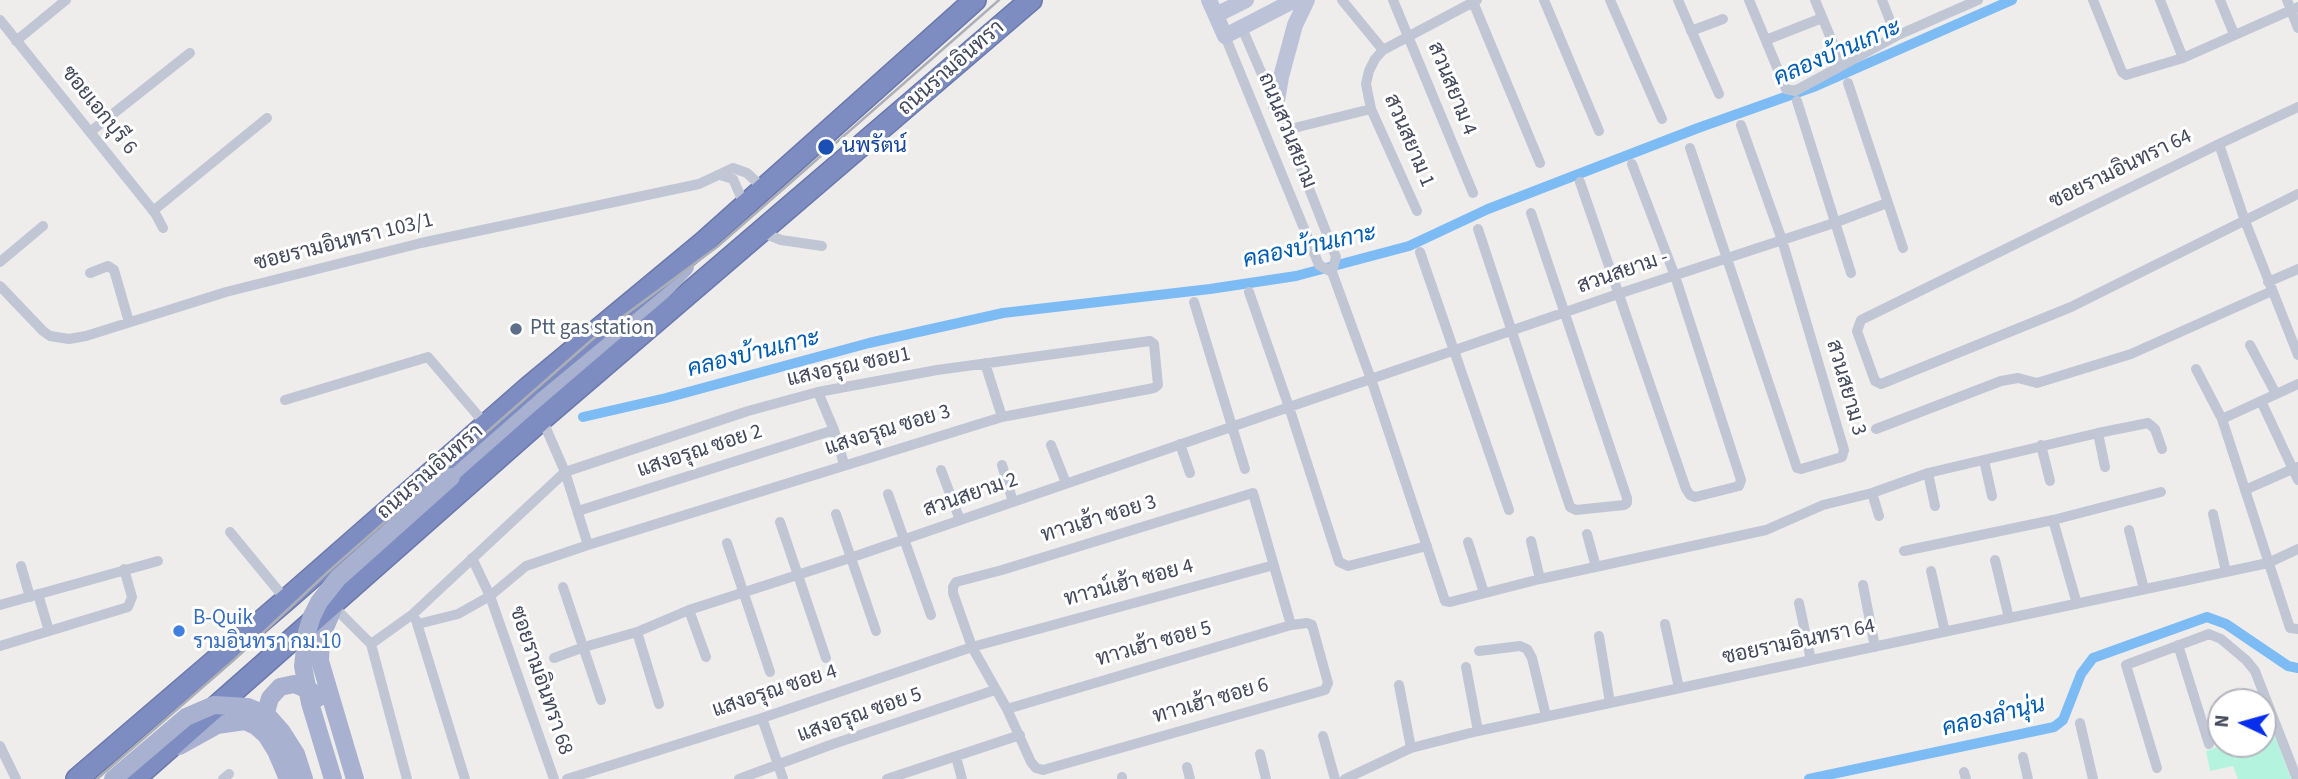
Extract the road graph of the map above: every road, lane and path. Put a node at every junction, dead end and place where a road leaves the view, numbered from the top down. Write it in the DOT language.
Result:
graph roads {
  1 [pos="66,0"];
  2 [pos="975,0"];
  3 [pos="990,0"];
  4 [pos="1013,0"];
  5 [pos="1031,0"];
  6 [pos="1295,0"];
  7 [pos="1307,0"];
  8 [pos="1342,0"];
  9 [pos="1393,0"];
  10 [pos="1544,0"];
  11 [pos="1610,0"];
  12 [pos="1678,0"];
  13 [pos="1749,0"];
  14 [pos="1815,0"];
  15 [pos="1882,0"];
  16 [pos="1946,0"];
  17 [pos="1978,0"];
  18 [pos="2093,0"];
  19 [pos="2160,0"];
  20 [pos="2220,0"];
  21 [pos="1475,1"];
  22 [pos="1236,2"];
  23 [pos="2292,6"];
  24 [pos="1212,8"];
  25 [pos="1951,12"];
  26 [pos="1822,18"];
  27 [pos="1723,19"];
  28 [pos="0,20"];
  29 [pos="1242,28"];
  30 [pos="2298,28"];
  31 [pos="1691,31"];
  32 [pos="2234,34"];
  33 [pos="1225,36"];
  34 [pos="1409,36"];
  35 [pos="1896,36"];
  36 [pos="1766,40"];
  37 [pos="16,41"];
  38 [pos="1383,50"];
  39 [pos="190,53"];
  40 [pos="2183,58"];
  41 [pos="1842,65"];
  42 [pos="919,74"];
  43 [pos="1848,83"];
  44 [pos="1719,94"];
  45 [pos="1797,101"];
  46 [pos="1276,107"];
  47 [pos="2298,107"];
  48 [pos="1371,109"];
  49 [pos="267,118"];
  50 [pos="1662,119"];
  51 [pos="1741,125"];
  52 [pos="1286,130"];
  53 [pos="1599,131"];
  54 [pos="90,132"];
  55 [pos="2219,144"];
  56 [pos="1690,148"];
  57 [pos="1540,163"];
  58 [pos="1632,164"];
  59 [pos="788,169"];
  60 [pos="720,175"];
  61 [pos="1580,183"];
  62 [pos="764,189"];
  63 [pos="808,191"];
  64 [pos="1473,193"];
  65 [pos="2298,194"];
  66 [pos="1887,203"];
  67 [pos="745,206"];
  68 [pos="153,211"];
  69 [pos="1417,211"];
  70 [pos="1531,213"];
  71 [pos="2245,221"];
  72 [pos="1834,223"];
  73 [pos="43,226"];
  74 [pos="163,229"];
  75 [pos="1478,229"];
  76 [pos="761,232"];
  77 [pos="1782,240"];
  78 [pos="704,242"];
  79 [pos="822,246"];
  80 [pos="1903,248"];
  81 [pos="1420,252"];
  82 [pos="1728,257"];
  83 [pos="0,262"];
  84 [pos="2298,269"];
  85 [pos="1332,271"];
  86 [pos="90,273"];
  87 [pos="1851,273"];
  88 [pos="1675,276"];
  89 [pos="0,286"];
  90 [pos="2270,287"];
  91 [pos="1249,292"];
  92 [pos="1618,294"];
  93 [pos="1194,302"];
  94 [pos="1565,313"];
  95 [pos="129,322"];
  96 [pos="1512,331"];
  97 [pos="1150,341"];
  98 [pos="2250,345"];
  99 [pos="1455,351"];
  100 [pos="2298,355"];
  101 [pos="985,363"];
  102 [pos="2196,369"];
  103 [pos="1371,379"];
  104 [pos="2298,384"];
  105 [pos="818,392"];
  106 [pos="2276,394"];
  107 [pos="285,400"];
  108 [pos="2261,401"];
  109 [pos="1289,407"];
  110 [pos="1002,417"];
  111 [pos="2222,418"];
  112 [pos="542,419"];
  113 [pos="486,425"];
  114 [pos="1231,426"];
  115 [pos="1876,429"];
  116 [pos="834,430"];
  117 [pos="2098,433"];
  118 [pos="1180,444"];
  119 [pos="1051,445"];
  120 [pos="2041,445"];
  121 [pos="2162,449"];
  122 [pos="1984,460"];
  123 [pos="844,464"];
  124 [pos="1002,465"];
  125 [pos="2105,467"];
  126 [pos="1245,469"];
  127 [pos="941,470"];
  128 [pos="565,472"];
  129 [pos="2296,472"];
  130 [pos="1190,473"];
  131 [pos="1928,473"];
  132 [pos="2050,481"];
  133 [pos="1066,483"];
  134 [pos="2245,490"];
  135 [pos="2161,492"];
  136 [pos="1872,493"];
  137 [pos="888,494"];
  138 [pos="1992,496"];
  139 [pos="1013,502"];
  140 [pos="1935,506"];
  141 [pos="1509,510"];
  142 [pos="578,511"];
  143 [pos="836,514"];
  144 [pos="2213,514"];
  145 [pos="1879,516"];
  146 [pos="960,520"];
  147 [pos="2053,520"];
  148 [pos="780,522"];
  149 [pos="2129,530"];
  150 [pos="230,532"];
  151 [pos="1587,534"];
  152 [pos="905,539"];
  153 [pos="1531,541"];
  154 [pos="1468,542"];
  155 [pos="727,543"];
  156 [pos="588,545"];
  157 [pos="1427,546"];
  158 [pos="2298,549"];
  159 [pos="344,550"];
  160 [pos="1905,551"];
  161 [pos="472,558"];
  162 [pos="850,558"];
  163 [pos="1995,560"];
  164 [pos="158,561"];
  165 [pos="2268,563"];
  166 [pos="1274,565"];
  167 [pos="21,566"];
  168 [pos="1596,566"];
  169 [pos="124,569"];
  170 [pos="1931,571"];
  171 [pos="2226,572"];
  172 [pos="799,574"];
  173 [pos="1540,579"];
  174 [pos="360,582"];
  175 [pos="1863,585"];
  176 [pos="563,587"];
  177 [pos="2144,589"];
  178 [pos="742,592"];
  179 [pos="1484,593"];
  180 [pos="34,595"];
  181 [pos="490,596"];
  182 [pos="286,600"];
  183 [pos="336,603"];
  184 [pos="1799,603"];
  185 [pos="2077,604"];
  186 [pos="0,605"];
  187 [pos="689,610"];
  188 [pos="930,615"];
  189 [pos="2009,618"];
  190 [pos="416,619"];
  191 [pos="1665,624"];
  192 [pos="257,625"];
  193 [pos="1291,625"];
  194 [pos="1312,625"];
  195 [pos="2298,629"];
  196 [pos="49,631"];
  197 [pos="876,631"];
  198 [pos="637,632"];
  199 [pos="1945,632"];
  200 [pos="1599,636"];
  201 [pos="995,640"];
  202 [pos="371,644"];
  203 [pos="2178,645"];
  204 [pos="0,646"];
  205 [pos="584,647"];
  206 [pos="972,647"];
  207 [pos="1875,647"];
  208 [pos="279,651"];
  209 [pos="1479,651"];
  210 [pos="223,655"];
  211 [pos="706,657"];
  212 [pos="554,658"];
  213 [pos="826,658"];
  214 [pos="1811,660"];
  215 [pos="1466,667"];
  216 [pos="770,672"];
  217 [pos="245,679"];
  218 [pos="1399,685"];
  219 [pos="1679,688"];
  220 [pos="995,690"];
  221 [pos="601,701"];
  222 [pos="1610,703"];
  223 [pos="659,704"];
  224 [pos="1007,709"];
  225 [pos="334,713"];
  226 [pos="1546,716"];
  227 [pos="762,718"];
  228 [pos="2080,723"];
  229 [pos="1478,731"];
  230 [pos="266,735"];
  231 [pos="1020,735"];
  232 [pos="1323,736"];
  233 [pos="2207,738"];
  234 [pos="0,746"];
  235 [pos="1410,748"];
  236 [pos="1260,754"];
  237 [pos="956,757"];
  238 [pos="2023,757"];
  239 [pos="155,760"];
  240 [pos="778,765"];
  241 [pos="2157,768"];
  242 [pos="907,776"];
  243 [pos="16,779"];
  244 [pos="77,779"];
  245 [pos="113,779"];
  246 [pos="134,779"];
  247 [pos="288,779"];
  248 [pos="304,779"];
  249 [pos="332,779"];
  250 [pos="355,779"];
  251 [pos="407,779"];
  252 [pos="465,779"];
  253 [pos="554,779"];
  254 [pos="567,779"];
  255 [pos="738,779"];
  256 [pos="783,779"];
  257 [pos="887,779"];
  258 [pos="962,779"];
  259 [pos="1266,779"];
  260 [pos="1335,779"];
  261 [pos="1345,779"];
  262 [pos="2028,779"];
  263 [pos="2093,779"];
  264 [pos="2297,779"];
  1 -- 37 [label="street"];
  2 -- 59 [label="highway, ถนนรามอินทรา"];
  3 -- 42 [label="highway, ถนนรามอินทรา"];
  4 -- 42 [label="highway, ถนนรามอินทรา"];
  5 -- 63 [label="highway, ถนนรามอินทรา"];
  6 -- 29 [label="street"];
  7 -- 46 [label="street"];
  8 -- 38 [label="street"];
  9 -- 34 [label="street, สวนสยาม 4"];
  10 -- 53 [label="street"];
  11 -- 50 [label="street"];
  12 -- 31 [label="street"];
  13 -- 36 [label="street"];
  14 -- 26 [label="street"];
  15 -- 35 [label="street"];
  16 -- 25 [label="street"];
  17 -- 25 [label="street"];
  18 -- 40 [label="street"];
  19 -- 40 [label="street"];
  20 -- 32 [label="street"];
  21 -- 34 [label="street"];
  21 -- 57 [label="street"];
  22 -- 24 [label="street"];
  22 -- 29 [label="street, ถนนสวนสยาม"];
  23 -- 30 [label="street"];
  23 -- 32 [label="street"];
  24 -- 33 [label="street, ถนนสวนสยาม"];
  25 -- 35 [label="street"];
  26 -- 36 [label="street"];
  26 -- 41 [label="street"];
  27 -- 31 [label="street"];
  28 -- 37 [label="street, ซอยเอกบุรี 6"];
  29 -- 33 [label="street"];
  29 -- 46 [label="street, ถนนสวนสยาม"];
  31 -- 44 [label="street"];
  32 -- 40 [label="street"];
  33 -- 85 [label="street, ถนนสวนสยาม"];
  34 -- 38 [label="street"];
  34 -- 64 [label="street, สวนสยาม 4"];
  35 -- 41 [label="street"];
  36 -- 41 [label="street"];
  37 -- 54 [label="street, ซอยเอกบุรี 6"];
  38 -- 48 [label="street, สวนสยาม 1"];
  39 -- 54 [label="street"];
  42 -- 59 [label="highway, ถนนรามอินทรา"];
  42 -- 63 [label="highway, ถนนรามอินทรา"];
  43 -- 66 [label="street"];
  45 -- 72 [label="street"];
  46 -- 52 [label="street, ถนนสวนสยาม"];
  47 -- 55 [label="street, ซอยรามอินทรา 64"];
  48 -- 52 [label="street"];
  48 -- 69 [label="street, สวนสยาม 1"];
  49 -- 68 [label="street"];
  51 -- 77 [label="street, สวนสยาม 3"];
  52 -- 85 [label="street, ถนนสวนสยาม"];
  54 -- 68 [label="street, ซอยเอกบุรี 6"];
  55 -- 71 [label="street, ซอยรามอินทรา 64"];
  55 -- 71 [label="street, ซอยรามอินทรา 64"];
  56 -- 82 [label="street, สวนสยาม 3"];
  58 -- 88 [label="street"];
  59 -- 62 [label="highway, ถนนรามอินทรา"];
  60 -- 62 [label="street, ซอยรามอินทรา 103/1"];
  60 -- 67 [label="street"];
  60 -- 95 [label="street, ซอยรามอินทรา 103/1"];
  61 -- 92 [label="street"];
  62 -- 67 [label="highway, ถนนรามอินทรา"];
  63 -- 76 [label="highway, ถนนรามอินทรา"];
  65 -- 71 [label="street, ซอยรามอินทรา 64"];
  66 -- 72 [label="street, สวนสยาม -"];
  66 -- 80 [label="street"];
  67 -- 78 [label="highway, ถนนรามอินทรา"];
  68 -- 74 [label="street, ซอยเอกบุรี 6"];
  70 -- 94 [label="street"];
  71 -- 90 [label="street, ซอยรามอินทรา 64"];
  72 -- 77 [label="street, สวนสยาม -"];
  72 -- 87 [label="street"];
  73 -- 83 [label="street"];
  75 -- 96 [label="street"];
  76 -- 79 [label="street"];
  76 -- 112 [label="highway, ถนนรามอินทรา"];
  77 -- 82 [label="street, สวนสยาม -"];
  77 -- 82 [label="street, สวนสยาม 3"];
  78 -- 113 [label="highway, ถนนรามอินทรา"];
  78 -- 249 [label="main road, bridge"];
  81 -- 99 [label="street"];
  82 -- 88 [label="street, สวนสยาม -"];
  84 -- 90 [label="street"];
  85 -- 103 [label="street"];
  86 -- 95 [label="street"];
  88 -- 92 [label="street, สวนสยาม -"];
  88 -- 92 [label="street"];
  89 -- 95 [label="street, ซอยรามอินทรา 103/1"];
  90 -- 100 [label="street, ซอยรามอินทรา 64"];
  90 -- 115 [label="street"];
  91 -- 109 [label="street"];
  92 -- 94 [label="street, สวนสยาม -"];
  93 -- 114 [label="street"];
  94 -- 96 [label="street, สวนสยาม -"];
  94 -- 96 [label="street"];
  96 -- 99 [label="street, สวนสยาม -"];
  97 -- 101 [label="street, แสงอรุณ ซอย1"];
  97 -- 110 [label="street, แสงอรุณ ซอย 3"];
  98 -- 106 [label="street"];
  99 -- 103 [label="street, สวนสยาม -"];
  99 -- 141 [label="street"];
  101 -- 105 [label="street, แสงอรุณ ซอย1"];
  101 -- 110 [label="street"];
  102 -- 111 [label="street"];
  103 -- 109 [label="street, สวนสยาม 2"];
  103 -- 157 [label="street"];
  104 -- 106 [label="street"];
  105 -- 116 [label="street"];
  105 -- 128 [label="street, แสงอรุณ ซอย1"];
  106 -- 108 [label="street"];
  107 -- 113 [label="street"];
  108 -- 111 [label="street"];
  108 -- 129 [label="street"];
  109 -- 114 [label="street, สวนสยาม 2"];
  109 -- 157 [label="street"];
  110 -- 123 [label="street, แสงอรุณ ซอย 3"];
  111 -- 134 [label="street"];
  112 -- 128 [label="street"];
  112 -- 174 [label="highway, ถนนรามอินทรา"];
  113 -- 159 [label="highway, ถนนรามอินทรา"];
  114 -- 118 [label="street, สวนสยาม 2"];
  114 -- 126 [label="street"];
  116 -- 123 [label="street"];
  116 -- 142 [label="street, แสงอรุณ ซอย 2"];
  117 -- 120 [label="street"];
  117 -- 121 [label="street"];
  117 -- 125 [label="street"];
  118 -- 130 [label="street"];
  118 -- 133 [label="street, สวนสยาม 2"];
  119 -- 133 [label="street"];
  120 -- 122 [label="street"];
  120 -- 132 [label="street"];
  122 -- 131 [label="street"];
  122 -- 138 [label="street"];
  123 -- 156 [label="street, แสงอรุณ ซอย 3"];
  124 -- 139 [label="street"];
  127 -- 146 [label="street"];
  128 -- 142 [label="street"];
  128 -- 161 [label="street"];
  129 -- 134 [label="street"];
  131 -- 136 [label="street"];
  131 -- 140 [label="street"];
  133 -- 139 [label="street, สวนสยาม 2"];
  134 -- 165 [label="street"];
  135 -- 147 [label="street"];
  136 -- 145 [label="street"];
  136 -- 168 [label="street"];
  137 -- 152 [label="street"];
  139 -- 146 [label="street, สวนสยาม 2"];
  142 -- 156 [label="street"];
  143 -- 162 [label="street"];
  144 -- 171 [label="street"];
  146 -- 152 [label="street, สวนสยาม 2"];
  147 -- 160 [label="street"];
  147 -- 185 [label="street"];
  148 -- 172 [label="street"];
  149 -- 177 [label="street"];
  150 -- 182 [label="street"];
  151 -- 168 [label="street"];
  152 -- 162 [label="street, สวนสยาม 2"];
  152 -- 188 [label="street"];
  153 -- 173 [label="street"];
  154 -- 179 [label="street"];
  155 -- 178 [label="street"];
  156 -- 181 [label="street, ซอยรามอินทรา 68"];
  157 -- 179 [label="street"];
  158 -- 165 [label="street, ซอยรามอินทรา 64"];
  159 -- 174 [label="highway"];
  159 -- 182 [label="highway, ถนนรามอินทรา"];
  161 -- 181 [label="street, ซอยรามอินทรา 68"];
  161 -- 190 [label="street"];
  162 -- 172 [label="street, สวนสยาม 2"];
  162 -- 197 [label="street"];
  163 -- 189 [label="street"];
  164 -- 169 [label="street"];
  165 -- 171 [label="street, ซอยรามอินทรา 64"];
  165 -- 195 [label="street"];
  166 -- 193 [label="street"];
  166 -- 201 [label="street, ทาวน์เฮ้า ซอย 4"];
  166 -- 206 [label="street, ทาวเฮ้า ซอย 3"];
  167 -- 180 [label="street"];
  168 -- 173 [label="street"];
  169 -- 180 [label="street"];
  169 -- 196 [label="street"];
  170 -- 199 [label="street"];
  171 -- 177 [label="street, ซอยรามอินทรา 64"];
  172 -- 178 [label="street, สวนสยาม 2"];
  172 -- 213 [label="street"];
  173 -- 179 [label="street"];
  174 -- 183 [label="highway, ถนนรามอินทรา"];
  175 -- 207 [label="street"];
  176 -- 205 [label="street"];
  177 -- 185 [label="street, ซอยรามอินทรา 64"];
  178 -- 187 [label="street, สวนสยาม 2"];
  178 -- 216 [label="street"];
  180 -- 186 [label="street"];
  180 -- 196 [label="street"];
  181 -- 190 [label="street, ซอยรามอินทรา 68"];
  181 -- 253 [label="street, ซอยรามอินทรา 68"];
  182 -- 192 [label="highway, ถนนรามอินทรา"];
  183 -- 202 [label="street"];
  183 -- 208 [label="highway, ถนนรามอินทรา"];
  183 -- 225 [label="main road"];
  184 -- 214 [label="street"];
  185 -- 189 [label="street, ซอยรามอินทรา 64"];
  187 -- 198 [label="street, สวนสยาม 2"];
  187 -- 211 [label="street"];
  189 -- 199 [label="street, ซอยรามอินทรา 64"];
  190 -- 202 [label="street"];
  190 -- 252 [label="street"];
  191 -- 219 [label="street"];
  192 -- 208 [label="highway"];
  192 -- 210 [label="highway, ถนนรามอินทรา"];
  193 -- 194 [label="street, ทาวเฮ้า ซอย 5"];
  193 -- 224 [label="street, ทาวเฮ้า ซอย 5"];
  194 -- 231 [label="street, ทาวเฮ้า ซอย 6"];
  196 -- 204 [label="street"];
  198 -- 205 [label="street, สวนสยาม 2"];
  198 -- 223 [label="street"];
  199 -- 207 [label="street, ซอยรามอินทรา 64"];
  200 -- 222 [label="street"];
  201 -- 206 [label="street, แสงอรุณ ซอย 4"];
  202 -- 251 [label="street"];
  203 -- 233 [label="street"];
  203 -- 241 [label="street"];
  203 -- 264 [label="street"];
  205 -- 212 [label="street, สวนสยาม 2"];
  205 -- 221 [label="street"];
  206 -- 220 [label="street"];
  206 -- 227 [label="street, แสงอรุณ ซอย 4"];
  207 -- 214 [label="street, ซอยรามอินทรา 64"];
  208 -- 217 [label="highway, ถนนรามอินทรา"];
  209 -- 226 [label="street"];
  210 -- 217 [label="highway"];
  210 -- 244 [label="highway, ถนนรามอินทรา"];
  214 -- 219 [label="street, ซอยรามอินทรา 64"];
  215 -- 229 [label="street"];
  217 -- 239 [label="highway, ถนนรามอินทรา"];
  218 -- 235 [label="street"];
  219 -- 222 [label="street, ซอยรามอินทรา 64"];
  220 -- 224 [label="street"];
  220 -- 240 [label="street, แสงอรุณ ซอย 5"];
  222 -- 226 [label="street, ซอยรามอินทรา 64"];
  224 -- 231 [label="street"];
  225 -- 230 [label="main road"];
  225 -- 250 [label="main road"];
  226 -- 229 [label="street, ซอยรามอินทรา 64"];
  227 -- 240 [label="street"];
  227 -- 254 [label="street, แสงอรุณ ซอย 4"];
  228 -- 263 [label="street"];
  229 -- 235 [label="street, ซอยรามอินทรา 64"];
  230 -- 239 [label="main road"];
  230 -- 247 [label="main road"];
  231 -- 237 [label="street"];
  232 -- 260 [label="street"];
  234 -- 243 [label="street"];
  235 -- 261 [label="street, ซอยรามอินทรา 64"];
  236 -- 259 [label="street"];
  237 -- 242 [label="street"];
  237 -- 258 [label="street"];
  238 -- 262 [label="street"];
  239 -- 246 [label="highway, ถนนรามอินทรา"];
  240 -- 255 [label="street, แสงอรุณ ซอย 5"];
  240 -- 256 [label="street"];
  242 -- 257 [label="street"];
  245 -- 248 [label="main road, bridge"];
}
